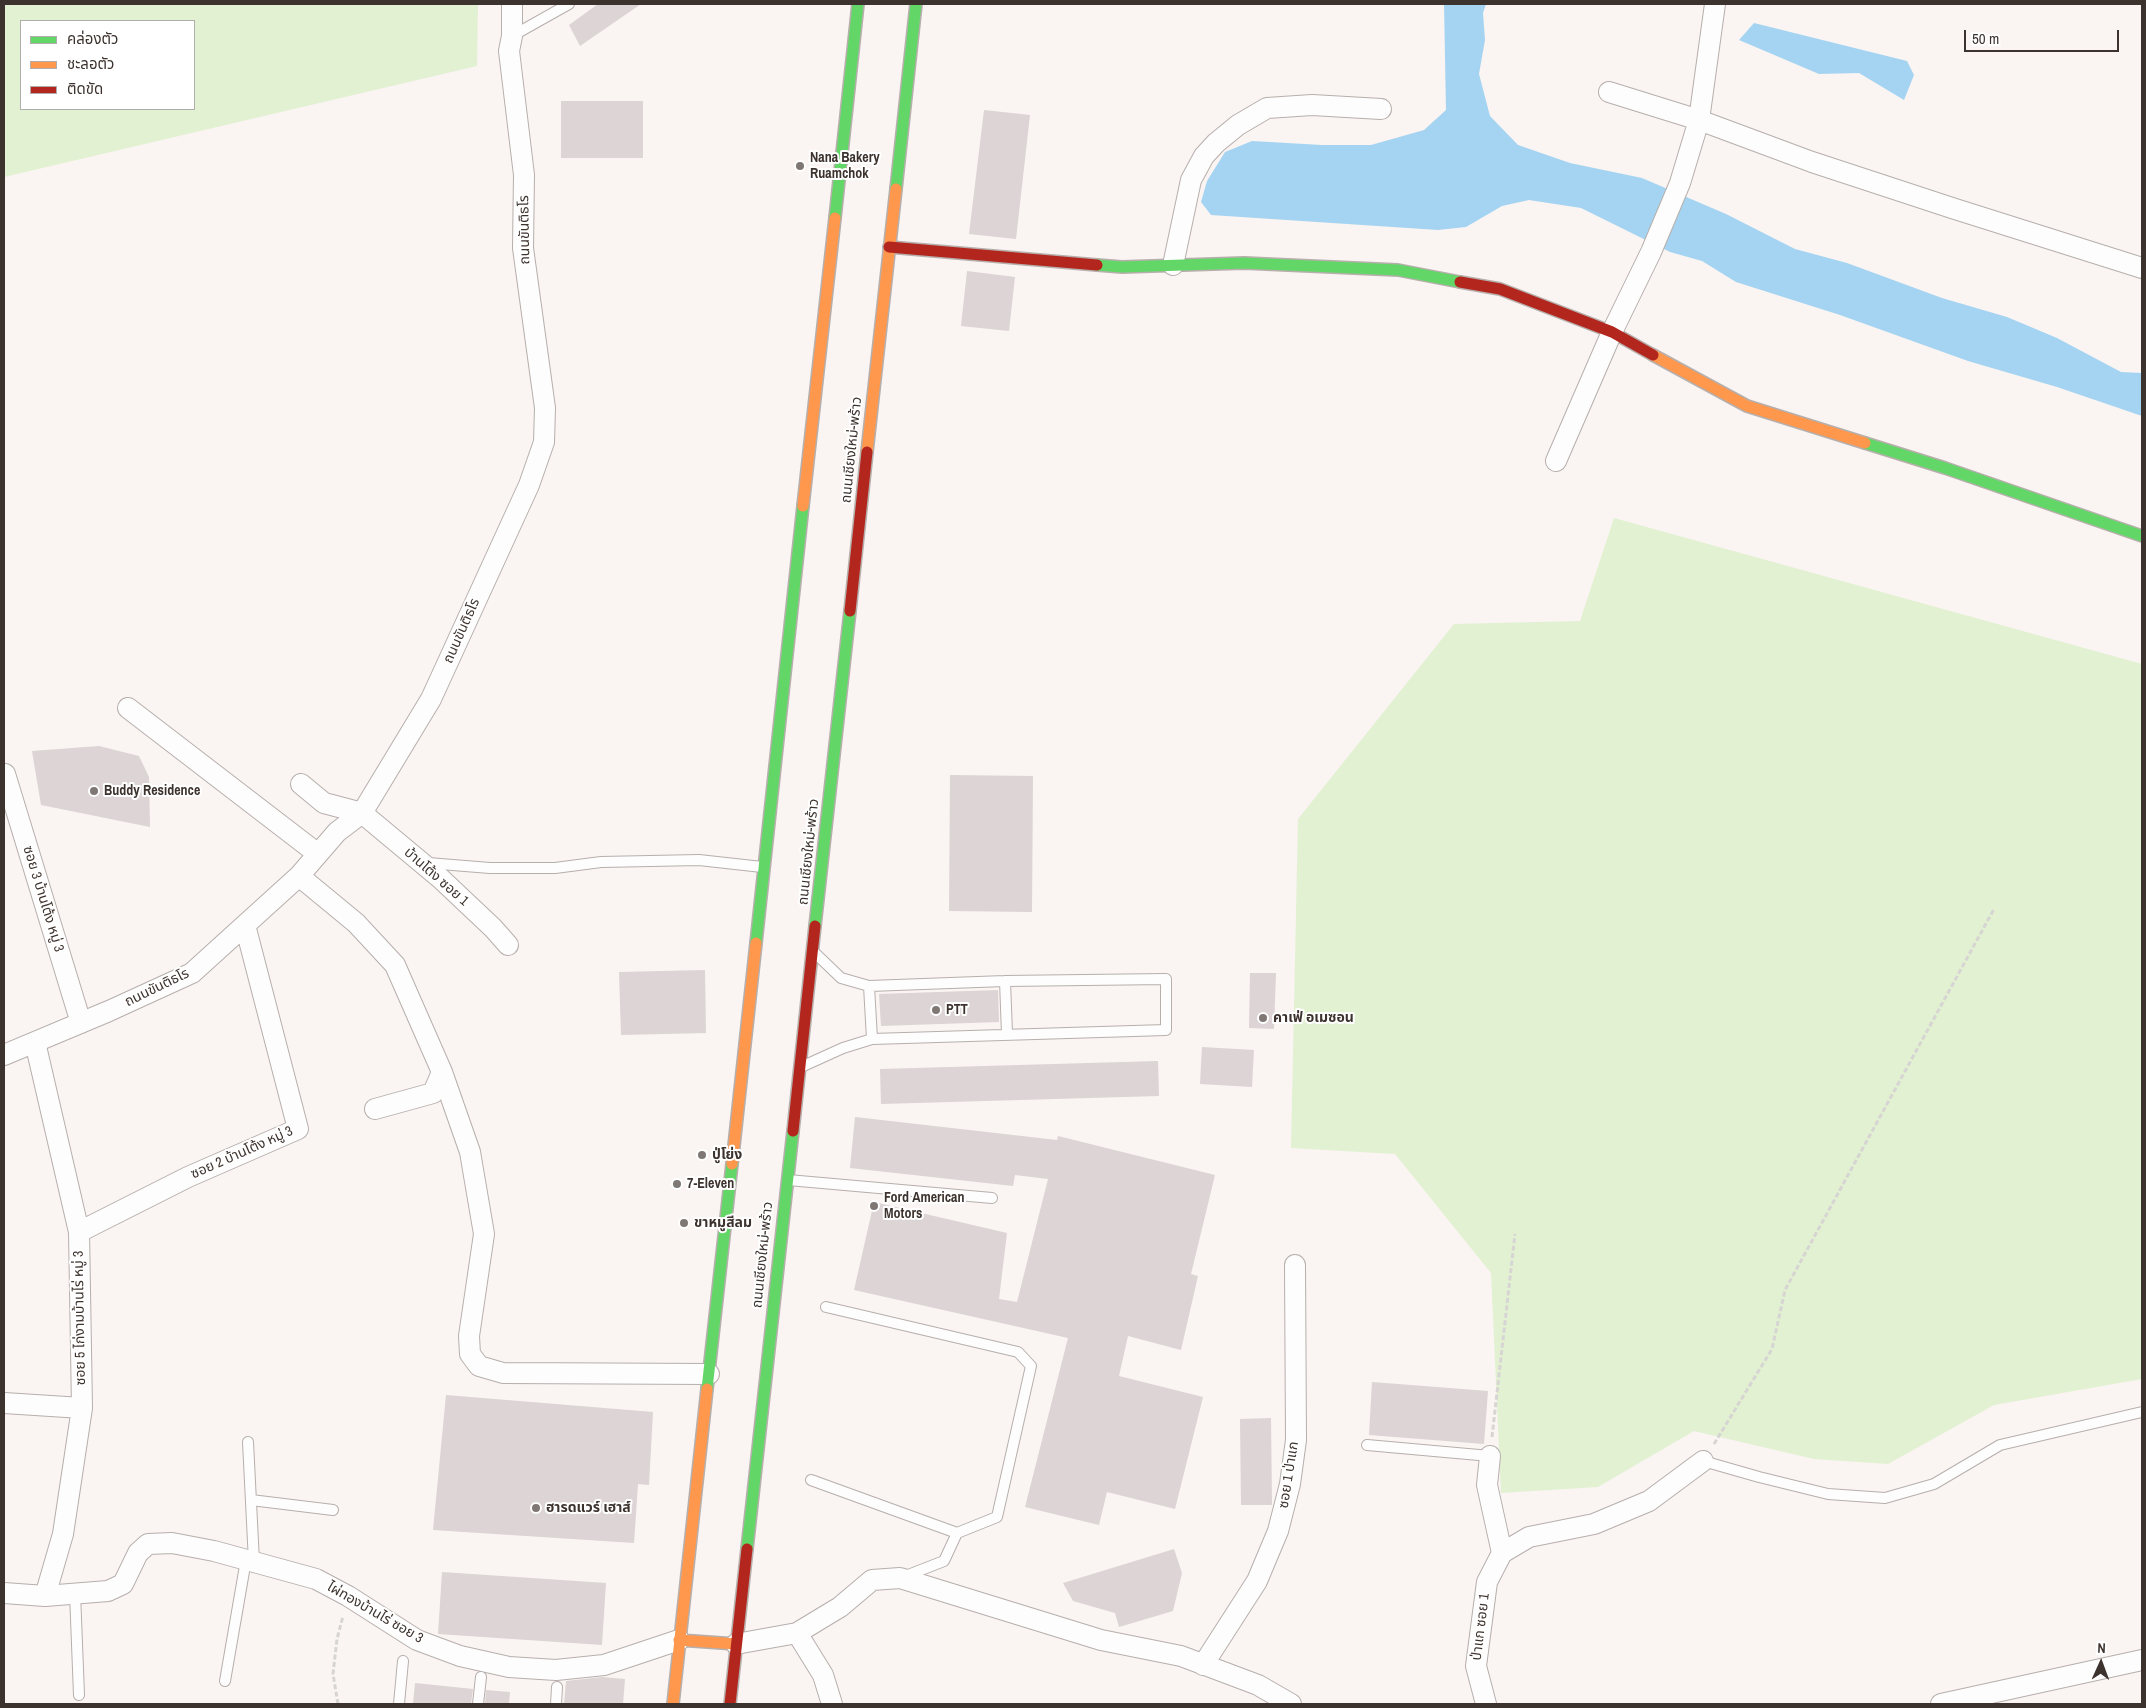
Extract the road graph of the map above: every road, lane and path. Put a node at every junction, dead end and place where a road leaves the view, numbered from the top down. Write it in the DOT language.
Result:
graph roads {
  1 [pos="512,4"];
  2 [pos="569,4"];
  3 [pos="858,4"];
  4 [pos="916,4"];
  5 [pos="1715,4"];
  6 [pos="512,36"];
  7 [pos="1609,92"];
  8 [pos="1381,110"];
  9 [pos="1699,120"];
  10 [pos="889,247"];
  11 [pos="1173,265"];
  12 [pos="2142,268"];
  13 [pos="1612,332"];
  14 [pos="1556,461"];
  15 [pos="2142,536"];
  16 [pos="128,708"];
  17 [pos="5,774"];
  18 [pos="301,784"];
  19 [pos="362,813"];
  20 [pos="318,854"];
  21 [pos="422,863"];
  22 [pos="764,867"];
  23 [pos="299,876"];
  24 [pos="1994,909"];
  25 [pos="244,925"];
  26 [pos="508,944"];
  27 [pos="813,951"];
  28 [pos="1005,981"];
  29 [pos="869,986"];
  30 [pos="81,1023"];
  31 [pos="1007,1034"];
  32 [pos="872,1039"];
  33 [pos="35,1042"];
  34 [pos="4,1055"];
  35 [pos="800,1068"];
  36 [pos="442,1072"];
  37 [pos="375,1109"];
  38 [pos="787,1180"];
  39 [pos="992,1198"];
  40 [pos="79,1232"];
  41 [pos="1515,1234"];
  42 [pos="1294,1265"];
  43 [pos="826,1307"];
  44 [pos="709,1374"];
  45 [pos="4,1403"];
  46 [pos="82,1408"];
  47 [pos="2142,1412"];
  48 [pos="248,1442"];
  49 [pos="1367,1446"];
  50 [pos="1490,1456"];
  51 [pos="1703,1461"];
  52 [pos="811,1480"];
  53 [pos="251,1500"];
  54 [pos="333,1510"];
  55 [pos="957,1533"];
  56 [pos="1502,1554"];
  57 [pos="250,1561"];
  58 [pos="900,1578"];
  59 [pos="4,1593"];
  60 [pos="75,1593"];
  61 [pos="45,1596"];
  62 [pos="348,1596"];
  63 [pos="797,1633"];
  64 [pos="679,1640"];
  65 [pos="736,1644"];
  66 [pos="2142,1660"];
  67 [pos="404,1661"];
  68 [pos="1204,1664"];
  69 [pos="481,1677"];
  70 [pos="225,1680"];
  71 [pos="558,1687"];
  72 [pos="79,1695"];
  73 [pos="338,1704"];
  74 [pos="399,1704"];
  75 [pos="478,1704"];
  76 [pos="556,1704"];
  77 [pos="673,1704"];
  78 [pos="730,1704"];
  79 [pos="832,1704"];
  80 [pos="1291,1704"];
  81 [pos="1486,1704"];
  82 [pos="1941,1704"];
  1 -- 6 [label="street, ถนนขันติธโร"];
  2 -- 6 [label="lane"];
  3 -- 22 [label="main road"];
  4 -- 10 [label="main road, ถนนเชียงใหม่-พร้าว"];
  5 -- 9 [label="street"];
  6 -- 19 [label="street, ถนนขันติธโร"];
  7 -- 9 [label="street"];
  8 -- 11 [label="street"];
  9 -- 12 [label="street"];
  9 -- 13 [label="street"];
  10 -- 11 [label="main road"];
  10 -- 27 [label="main road, ถนนเชียงใหม่-พร้าว"];
  11 -- 13 [label="main road"];
  13 -- 14 [label="street"];
  13 -- 15 [label="main road"];
  16 -- 20 [label="street"];
  17 -- 30 [label="street, ซอย 3 บ้านโต้ง หมู่ 3"];
  18 -- 19 [label="street"];
  19 -- 20 [label="street, ถนนขันติธโร"];
  19 -- 21 [label="street, บ้านโต้ง ซอย 1"];
  20 -- 23 [label="street, ถนนขันติธโร"];
  21 -- 22 [label="lane"];
  21 -- 26 [label="street, บ้านโต้ง ซอย 1"];
  22 -- 44 [label="main road"];
  23 -- 25 [label="street, ถนนขันติธโร"];
  23 -- 36 [label="street"];
  24 -- 51 [label="path"];
  25 -- 30 [label="street, ถนนขันติธโร"];
  25 -- 40 [label="street, ซอย 2 บ้านโต้ง หมู่ 3"];
  27 -- 29 [label="lane"];
  27 -- 35 [label="main road, ถนนเชียงใหม่-พร้าว"];
  28 -- 29 [label="lane"];
  28 -- 31 [label="lane"];
  28 -- 31 [label="lane"];
  29 -- 32 [label="lane"];
  30 -- 33 [label="street, ถนนขันติธโร"];
  31 -- 32 [label="lane"];
  32 -- 35 [label="lane"];
  33 -- 34 [label="street, ถนนขันติธโร"];
  33 -- 40 [label="street, ซอย 5 ไก่งามบ้านไร่ หมู่ 3"];
  35 -- 38 [label="main road, ถนนเชียงใหม่-พร้าว"];
  36 -- 37 [label="street"];
  36 -- 44 [label="street"];
  38 -- 39 [label="lane"];
  38 -- 65 [label="main road, ถนนเชียงใหม่-พร้าว"];
  40 -- 46 [label="street, ซอย 5 ไก่งามบ้านไร่ หมู่ 3"];
  41 -- 50 [label="path"];
  42 -- 68 [label="street, ซอย 1 ป่าแก"];
  43 -- 55 [label="lane"];
  44 -- 64 [label="main road"];
  45 -- 46 [label="street"];
  46 -- 61 [label="street, ซอย 5 ไก่งามบ้านไร่ หมู่ 3"];
  47 -- 51 [label="lane"];
  48 -- 53 [label="lane"];
  49 -- 50 [label="lane"];
  50 -- 56 [label="street"];
  51 -- 56 [label="street, ป่าแก ซอย 1"];
  52 -- 55 [label="lane"];
  53 -- 54 [label="lane"];
  53 -- 57 [label="lane"];
  55 -- 58 [label="lane"];
  56 -- 81 [label="street, ป่าแก ซอย 1"];
  57 -- 60 [label="street, ไผ่ทองบ้านไร่ ซอย 3"];
  57 -- 62 [label="street, ไผ่ทองบ้านไร่ ซอย 3"];
  57 -- 70 [label="lane"];
  58 -- 63 [label="street"];
  58 -- 68 [label="street"];
  59 -- 61 [label="street, ไผ่ทองบ้านไร่ ซอย 3"];
  60 -- 61 [label="street, ไผ่ทองบ้านไร่ ซอย 3"];
  60 -- 72 [label="lane"];
  62 -- 64 [label="street, ไผ่ทองบ้านไร่ ซอย 3"];
  62 -- 73 [label="path"];
  63 -- 65 [label="street"];
  63 -- 79 [label="street"];
  64 -- 65 [label="main road"];
  64 -- 77 [label="main road"];
  65 -- 78 [label="main road, ถนนเชียงใหม่-พร้าว"];
  66 -- 82 [label="street"];
  67 -- 74 [label="lane"];
  68 -- 80 [label="street"];
  69 -- 75 [label="lane"];
  71 -- 76 [label="lane"];
}
